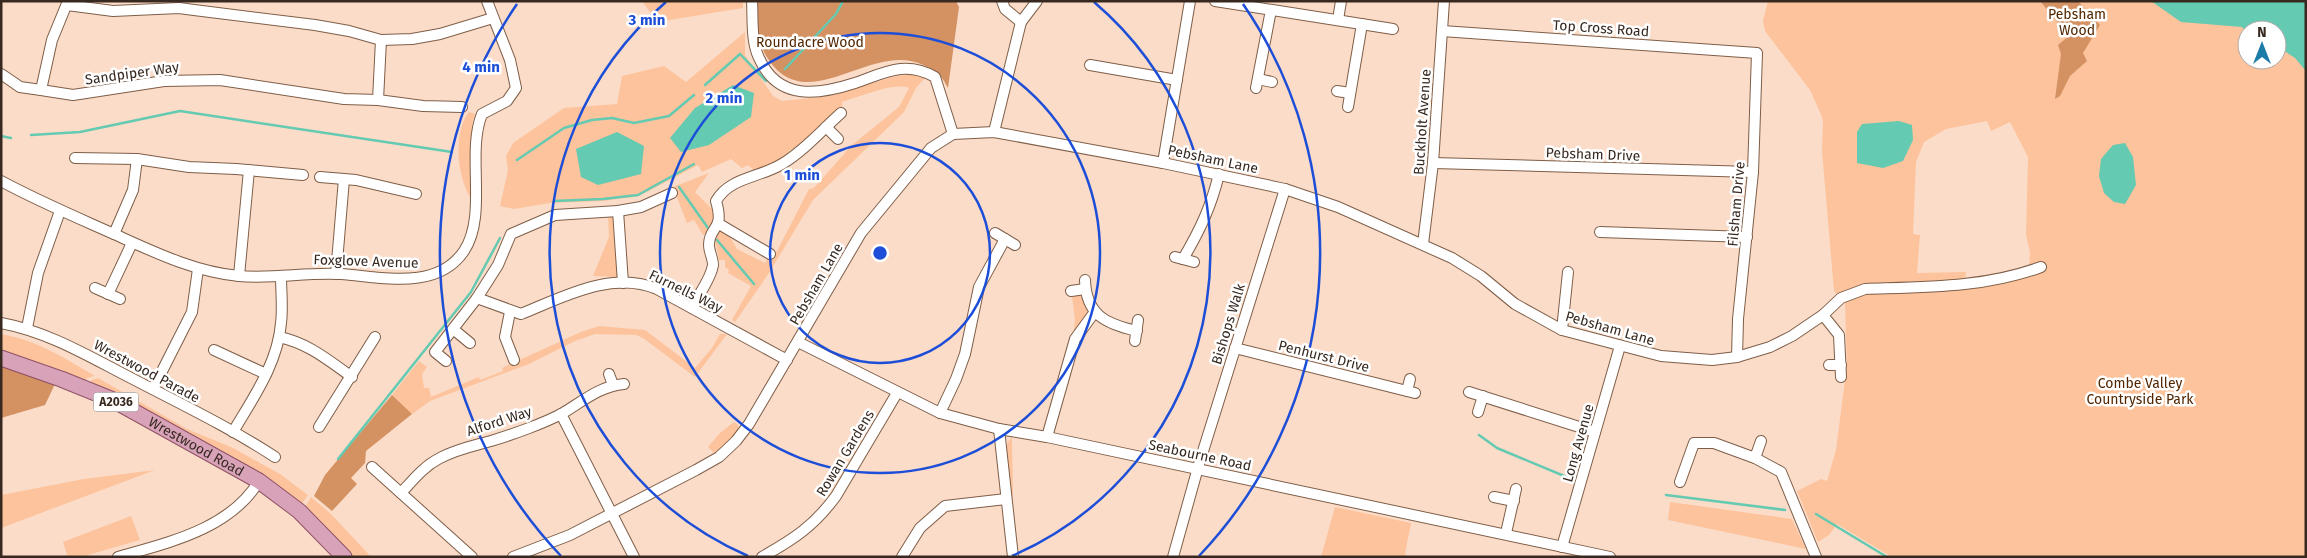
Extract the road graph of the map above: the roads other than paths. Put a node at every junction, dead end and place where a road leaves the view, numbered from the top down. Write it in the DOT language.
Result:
graph roads {
  1 [pos="487,1"];
  2 [pos="752,1"];
  3 [pos="1002,1"];
  4 [pos="1037,1"];
  5 [pos="1190,1"];
  6 [pos="1215,1"];
  7 [pos="1341,1"];
  8 [pos="1444,1"];
  9 [pos="68,3"];
  10 [pos="195,6"];
  11 [pos="1271,10"];
  12 [pos="493,18"];
  13 [pos="1338,20"];
  14 [pos="1021,22"];
  15 [pos="1362,24"];
  16 [pos="1393,29"];
  17 [pos="1442,31"];
  18 [pos="381,40"];
  19 [pos="1757,53"];
  20 [pos="1098,64"];
  21 [pos="1,74"];
  22 [pos="1177,80"];
  23 [pos="1272,82"];
  24 [pos="41,90"];
  25 [pos="1337,91"];
  26 [pos="1350,94"];
  27 [pos="378,100"];
  28 [pos="462,107"];
  29 [pos="1348,107"];
  30 [pos="841,113"];
  31 [pos="826,127"];
  32 [pos="994,132"];
  33 [pos="953,134"];
  34 [pos="838,139"];
  35 [pos="75,158"];
  36 [pos="137,159"];
  37 [pos="1163,163"];
  38 [pos="1433,163"];
  39 [pos="249,170"];
  40 [pos="1753,172"];
  41 [pos="1219,174"];
  42 [pos="303,175"];
  43 [pos="320,177"];
  44 [pos="344,179"];
  45 [pos="1,181"];
  46 [pos="1284,188"];
  47 [pos="672,193"];
  48 [pos="416,194"];
  49 [pos="60,211"];
  50 [pos="618,211"];
  51 [pos="719,224"];
  52 [pos="1600,232"];
  53 [pos="996,233"];
  54 [pos="114,234"];
  55 [pos="1747,237"];
  56 [pos="1005,239"];
  57 [pos="132,243"];
  58 [pos="1423,244"];
  59 [pos="1015,245"];
  60 [pos="770,254"];
  61 [pos="1194,262"];
  62 [pos="2041,267"];
  63 [pos="198,269"];
  64 [pos="1568,272"];
  65 [pos="336,274"];
  66 [pos="239,276"];
  67 [pos="281,276"];
  68 [pos="624,283"];
  69 [pos="95,288"];
  70 [pos="1072,291"];
  71 [pos="108,294"];
  72 [pos="477,298"];
  73 [pos="120,299"];
  74 [pos="692,308"];
  75 [pos="510,312"];
  76 [pos="1094,313"];
  77 [pos="1823,315"];
  78 [pos="1,323"];
  79 [pos="28,328"];
  80 [pos="453,329"];
  81 [pos="1562,330"];
  82 [pos="1137,331"];
  83 [pos="279,337"];
  84 [pos="375,337"];
  85 [pos="798,342"];
  86 [pos="470,343"];
  87 [pos="1620,346"];
  88 [pos="1235,348"];
  89 [pos="214,350"];
  90 [pos="1738,357"];
  91 [pos="1,358"];
  92 [pos="514,360"];
  93 [pos="787,360"];
  94 [pos="446,361"];
  95 [pos="1829,365"];
  96 [pos="1841,365"];
  97 [pos="266,374"];
  98 [pos="610,374"];
  99 [pos="352,377"];
  100 [pos="1841,378"];
  101 [pos="1410,379"];
  102 [pos="624,384"];
  103 [pos="613,385"];
  104 [pos="153,389"];
  105 [pos="1469,392"];
  106 [pos="897,393"];
  107 [pos="1483,396"];
  108 [pos="1478,412"];
  109 [pos="940,413"];
  110 [pos="561,414"];
  111 [pos="318,427"];
  112 [pos="999,429"];
  113 [pos="233,432"];
  114 [pos="1595,432"];
  115 [pos="1047,437"];
  116 [pos="1761,441"];
  117 [pos="274,457"];
  118 [pos="1755,458"];
  119 [pos="372,467"];
  120 [pos="1198,468"];
  121 [pos="259,481"];
  122 [pos="1680,482"];
  123 [pos="1516,489"];
  124 [pos="401,494"];
  125 [pos="1494,497"];
  126 [pos="1006,499"];
  127 [pos="1514,501"];
  128 [pos="611,514"];
  129 [pos="1506,534"];
  130 [pos="1562,547"];
  131 [pos="1591,555"];
  132 [pos="118,557"];
  133 [pos="344,557"];
  134 [pos="472,557"];
  135 [pos="513,557"];
  136 [pos="634,557"];
  137 [pos="762,557"];
  138 [pos="902,557"];
  139 [pos="1013,557"];
  140 [pos="1173,557"];
  141 [pos="1610,557"];
  142 [pos="1816,557"];
  1 -- 12 [label="street, Foxglove Avenue"];
  2 -- 33 [label="street"];
  3 -- 14 [label="street"];
  4 -- 14 [label="street"];
  5 -- 22 [label="street"];
  6 -- 11 [label="street"];
  7 -- 13 [label="street"];
  8 -- 17 [label="street, Buckholt Avenue"];
  9 -- 10 [label="street"];
  9 -- 24 [label="street"];
  10 -- 18 [label="street"];
  11 -- 13 [label="street"];
  11 -- 23 [label="street"];
  12 -- 18 [label="street"];
  12 -- 65 [label="street, Foxglove Avenue"];
  13 -- 15 [label="street"];
  14 -- 32 [label="street"];
  15 -- 16 [label="street"];
  15 -- 26 [label="street"];
  17 -- 19 [label="street, Top Cross Road"];
  17 -- 38 [label="street, Buckholt Avenue"];
  18 -- 27 [label="street"];
  19 -- 40 [label="street, Filsham Drive"];
  20 -- 22 [label="street"];
  21 -- 24 [label="street, Sandpiper Way"];
  22 -- 37 [label="street"];
  24 -- 27 [label="street, Sandpiper Way"];
  25 -- 26 [label="street"];
  26 -- 29 [label="street"];
  27 -- 28 [label="street, Sandpiper Way"];
  30 -- 31 [label="street"];
  31 -- 34 [label="street"];
  31 -- 51 [label="street"];
  32 -- 33 [label="street, Pebsham Lane"];
  32 -- 37 [label="street, Pebsham Lane"];
  33 -- 85 [label="street, Pebsham Lane"];
  35 -- 36 [label="street"];
  36 -- 39 [label="street"];
  36 -- 54 [label="street"];
  37 -- 41 [label="street, Pebsham Lane"];
  38 -- 40 [label="street, Pebsham Drive"];
  38 -- 58 [label="street, Buckholt Avenue"];
  39 -- 42 [label="street"];
  39 -- 66 [label="street"];
  40 -- 55 [label="street, Filsham Drive"];
  41 -- 46 [label="street, Pebsham Lane"];
  41 -- 61 [label="street"];
  43 -- 44 [label="street"];
  44 -- 48 [label="street"];
  44 -- 65 [label="street"];
  45 -- 49 [label="street, Foxglove Avenue"];
  46 -- 58 [label="street, Pebsham Lane"];
  46 -- 88 [label="street, Bishops Walk"];
  47 -- 50 [label="street"];
  49 -- 54 [label="street, Foxglove Avenue"];
  49 -- 79 [label="street"];
  50 -- 68 [label="street"];
  50 -- 72 [label="street"];
  51 -- 60 [label="street"];
  51 -- 74 [label="street"];
  52 -- 55 [label="street"];
  53 -- 56 [label="street"];
  54 -- 57 [label="street, Foxglove Avenue"];
  55 -- 90 [label="street, Filsham Drive"];
  56 -- 59 [label="street"];
  56 -- 109 [label="street"];
  57 -- 63 [label="street, Foxglove Avenue"];
  57 -- 71 [label="street"];
  58 -- 81 [label="street, Pebsham Lane"];
  62 -- 77 [label="street, Pebsham Lane"];
  63 -- 66 [label="street, Foxglove Avenue"];
  63 -- 104 [label="street"];
  64 -- 81 [label="street"];
  65 -- 67 [label="street, Foxglove Avenue"];
  66 -- 67 [label="street, Foxglove Avenue"];
  67 -- 83 [label="street"];
  68 -- 74 [label="street, Furnells Way"];
  68 -- 75 [label="street, Furnells Way"];
  69 -- 71 [label="street"];
  70 -- 76 [label="street"];
  71 -- 73 [label="street"];
  72 -- 75 [label="street"];
  72 -- 80 [label="street"];
  74 -- 93 [label="street, Furnells Way"];
  75 -- 92 [label="street"];
  76 -- 82 [label="street"];
  76 -- 115 [label="street"];
  77 -- 90 [label="street, Pebsham Lane"];
  77 -- 96 [label="street"];
  78 -- 79 [label="street, Wrestwood Parade"];
  79 -- 104 [label="street, Wrestwood Parade"];
  80 -- 86 [label="street"];
  80 -- 94 [label="street"];
  81 -- 87 [label="street, Pebsham Lane"];
  83 -- 97 [label="street"];
  83 -- 99 [label="street"];
  84 -- 99 [label="street"];
  85 -- 93 [label="street, Pebsham Lane"];
  85 -- 106 [label="street, Seabourne Road"];
  87 -- 90 [label="street, Pebsham Lane"];
  87 -- 114 [label="street, Long Avenue"];
  88 -- 101 [label="street, Penhurst Drive"];
  88 -- 120 [label="street, Bishops Walk"];
  89 -- 97 [label="street"];
  91 -- 121 [label="main road, Wrestwood Road / A2036"];
  93 -- 128 [label="street, Pebsham Lane"];
  95 -- 96 [label="street"];
  96 -- 100 [label="street"];
  97 -- 113 [label="street"];
  98 -- 103 [label="street"];
  99 -- 111 [label="street"];
  102 -- 103 [label="street, Alford Way"];
  103 -- 110 [label="street, Alford Way"];
  104 -- 113 [label="street, Wrestwood Parade"];
  105 -- 107 [label="street"];
  106 -- 109 [label="street, Seabourne Road"];
  106 -- 137 [label="street, Rowan Gardens"];
  107 -- 108 [label="street"];
  107 -- 114 [label="street"];
  109 -- 112 [label="street, Seabourne Road"];
  110 -- 124 [label="street, Alford Way"];
  110 -- 128 [label="street"];
  112 -- 115 [label="street, Seabourne Road"];
  112 -- 126 [label="street"];
  113 -- 117 [label="street, Wrestwood Parade"];
  114 -- 130 [label="street, Long Avenue"];
  115 -- 120 [label="street, Seabourne Road"];
  116 -- 118 [label="street"];
  118 -- 122 [label="street"];
  118 -- 142 [label="street"];
  119 -- 124 [label="street"];
  120 -- 129 [label="street, Seabourne Road"];
  120 -- 140 [label="street, Bishops Walk"];
  121 -- 132 [label="street"];
  121 -- 133 [label="main road, Wrestwood Road / A2036"];
  123 -- 127 [label="street"];
  124 -- 134 [label="street"];
  125 -- 127 [label="street"];
  126 -- 138 [label="street"];
  126 -- 139 [label="street"];
  127 -- 129 [label="street"];
  128 -- 135 [label="street, Pebsham Lane"];
  128 -- 136 [label="street"];
  129 -- 130 [label="street, Seabourne Road"];
  130 -- 131 [label="street, Seabourne Road"];
  131 -- 141 [label="street, Seabourne Road"];
}
